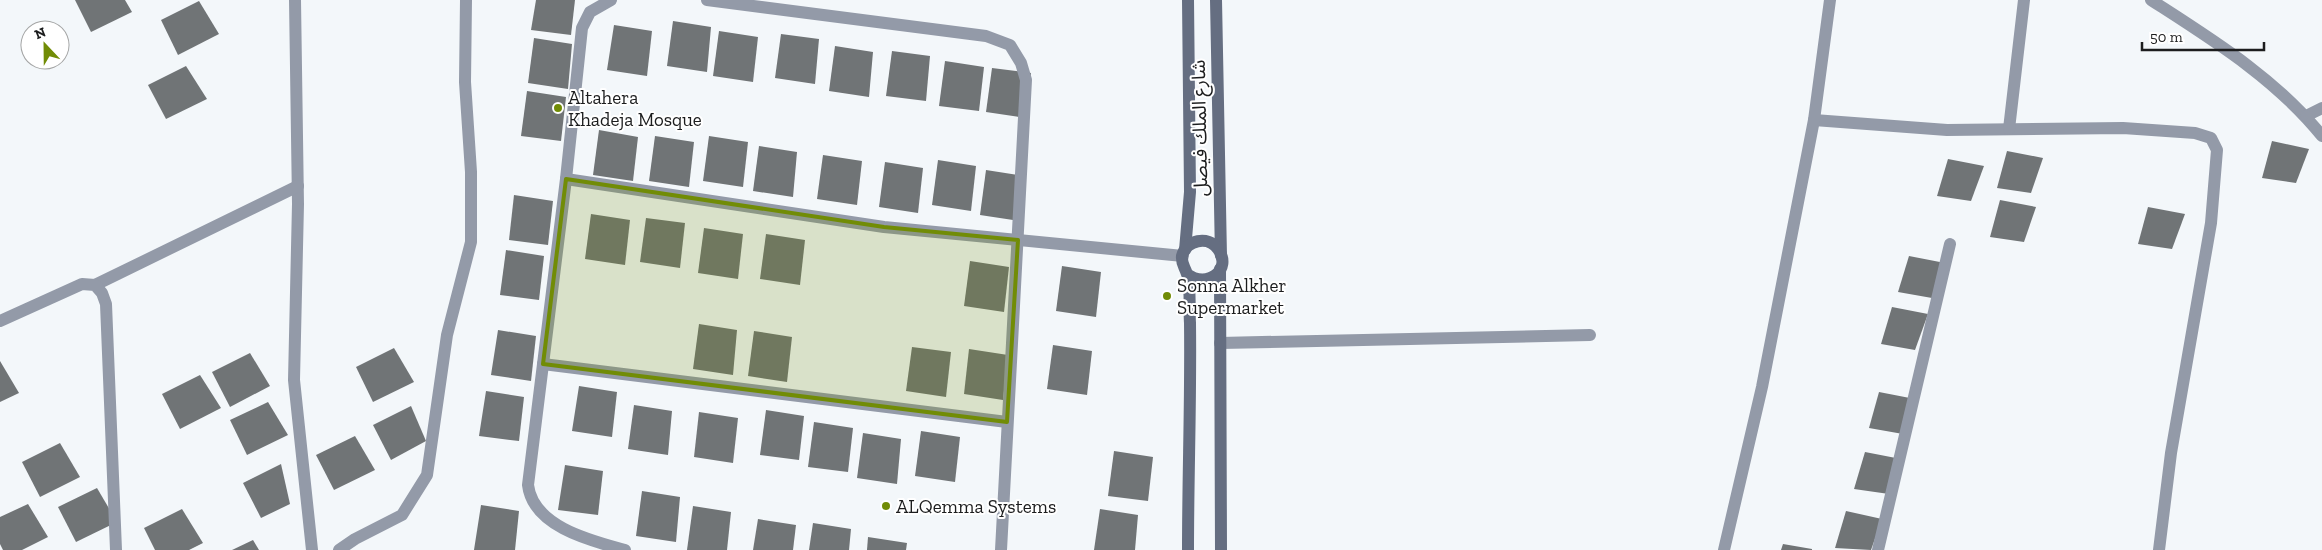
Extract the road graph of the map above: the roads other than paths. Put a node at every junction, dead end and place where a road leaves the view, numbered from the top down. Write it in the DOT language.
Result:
graph roads {
  1 [pos="296,0"];
  2 [pos="466,0"];
  3 [pos="611,0"];
  4 [pos="707,0"];
  5 [pos="1188,0"];
  6 [pos="1216,0"];
  7 [pos="1830,0"];
  8 [pos="2024,0"];
  9 [pos="2150,0"];
  10 [pos="2322,108"];
  11 [pos="2306,116"];
  12 [pos="1814,120"];
  13 [pos="2009,130"];
  14 [pos="2322,136"];
  15 [pos="566,179"];
  16 [pos="298,186"];
  17 [pos="1018,240"];
  18 [pos="1950,244"];
  19 [pos="1184,253"];
  20 [pos="1221,256"];
  21 [pos="1220,269"];
  22 [pos="1187,274"];
  23 [pos="94,285"];
  24 [pos="0,321"];
  25 [pos="1590,335"];
  26 [pos="1220,343"];
  27 [pos="543,364"];
  28 [pos="1007,422"];
  29 [pos="116,550"];
  30 [pos="312,550"];
  31 [pos="339,550"];
  32 [pos="625,550"];
  33 [pos="1001,550"];
  34 [pos="1188,550"];
  35 [pos="1221,550"];
  36 [pos="1724,550"];
  37 [pos="1878,550"];
  38 [pos="2159,550"];
  1 -- 16 [label="street"];
  2 -- 31 [label="street"];
  3 -- 15 [label="street"];
  4 -- 17 [label="street"];
  5 -- 19 [label="main road, شارع الملك فيصل"];
  6 -- 20 [label="main road, شارع الملك فيصل"];
  7 -- 12 [label="street"];
  8 -- 13 [label="street"];
  9 -- 11 [label="street"];
  10 -- 11 [label="street"];
  11 -- 14 [label="street"];
  12 -- 13 [label="street"];
  12 -- 36 [label="street"];
  13 -- 38 [label="street"];
  15 -- 17 [label="street"];
  15 -- 27 [label="street"];
  16 -- 23 [label="street"];
  16 -- 30 [label="street"];
  17 -- 19 [label="street"];
  17 -- 28 [label="street"];
  18 -- 37 [label="street"];
  19 -- 20 [label="main road"];
  19 -- 22 [label="main road"];
  20 -- 21 [label="main road"];
  21 -- 22 [label="main road"];
  21 -- 26 [label="main road"];
  22 -- 34 [label="main road"];
  23 -- 24 [label="street"];
  23 -- 29 [label="street"];
  25 -- 26 [label="street"];
  26 -- 35 [label="main road"];
  27 -- 28 [label="street"];
  27 -- 32 [label="street"];
  28 -- 33 [label="street"];
}
